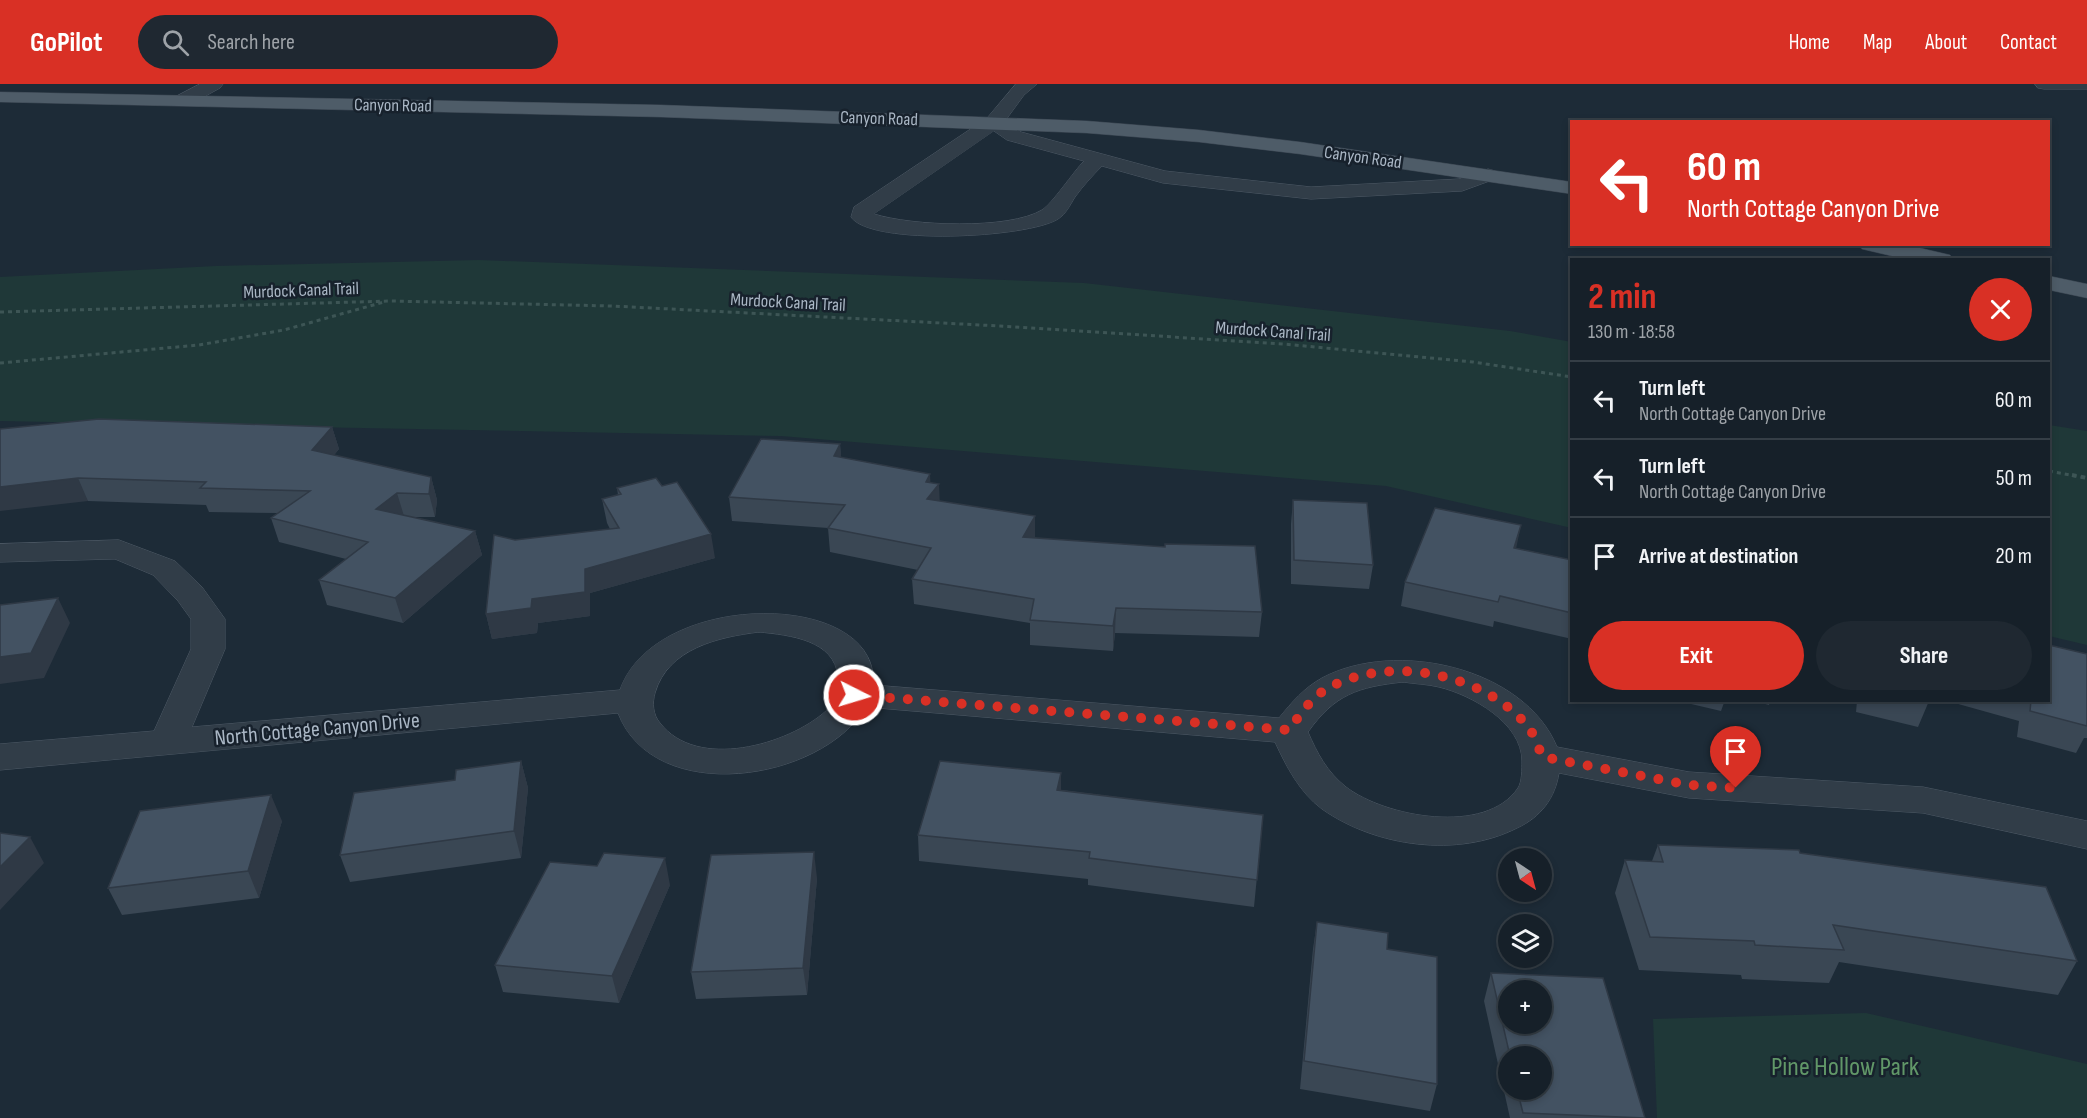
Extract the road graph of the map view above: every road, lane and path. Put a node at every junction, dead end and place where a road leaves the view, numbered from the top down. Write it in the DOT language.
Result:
graph roads {
  1 [pos="214,84"];
  2 [pos="1028,84"];
  3 [pos="2044,84"];
  4 [pos="2058,84"];
  5 [pos="2084,84"];
  6 [pos="0,97"];
  7 [pos="2087,100"];
  8 [pos="182,101"];
  9 [pos="994,122"];
  10 [pos="1098,158"];
  11 [pos="1488,174"];
  12 [pos="1570,188"];
  13 [pos="1879,246"];
  14 [pos="1933,258"];
  15 [pos="2050,283"];
  16 [pos="2087,291"];
  17 [pos="391,301"];
  18 [pos="0,312"];
  19 [pos="0,363"];
  20 [pos="1570,376"];
  21 [pos="2050,471"];
  22 [pos="2087,478"];
  23 [pos="0,553"];
  24 [pos="854,695"];
  25 [pos="634,700"];
  26 [pos="1289,730"];
  27 [pos="168,741"];
  28 [pos="0,757"];
  29 [pos="1543,757"];
  30 [pos="2081,838"];
  1 -- 8 [label="street, Canyon Road"];
  2 -- 9 [label="street"];
  3 -- 4 [label="street"];
  4 -- 5 [label="street"];
  4 -- 7 [label="street"];
  6 -- 8 [label="main road, Canyon Road"];
  8 -- 9 [label="main road, Canyon Road"];
  9 -- 10 [label="street"];
  9 -- 10 [label="street"];
  9 -- 11 [label="main road, Canyon Road"];
  10 -- 11 [label="street"];
  11 -- 12 [label="main road, Canyon Road"];
  13 -- 14 [label="main road"];
  15 -- 16 [label="main road"];
  17 -- 18 [label="path, Murdock Canal Trail"];
  17 -- 19 [label="path"];
  17 -- 20 [label="path, Murdock Canal Trail"];
  21 -- 22 [label="path"];
  23 -- 27 [label="street"];
  24 -- 25 [label="street"];
  24 -- 25 [label="street"];
  24 -- 26 [label="street"];
  25 -- 27 [label="street, North Cottage Canyon Drive"];
  26 -- 29 [label="street"];
  26 -- 29 [label="street"];
  27 -- 28 [label="street, North Cottage Canyon Drive"];
  29 -- 30 [label="street"];
}
